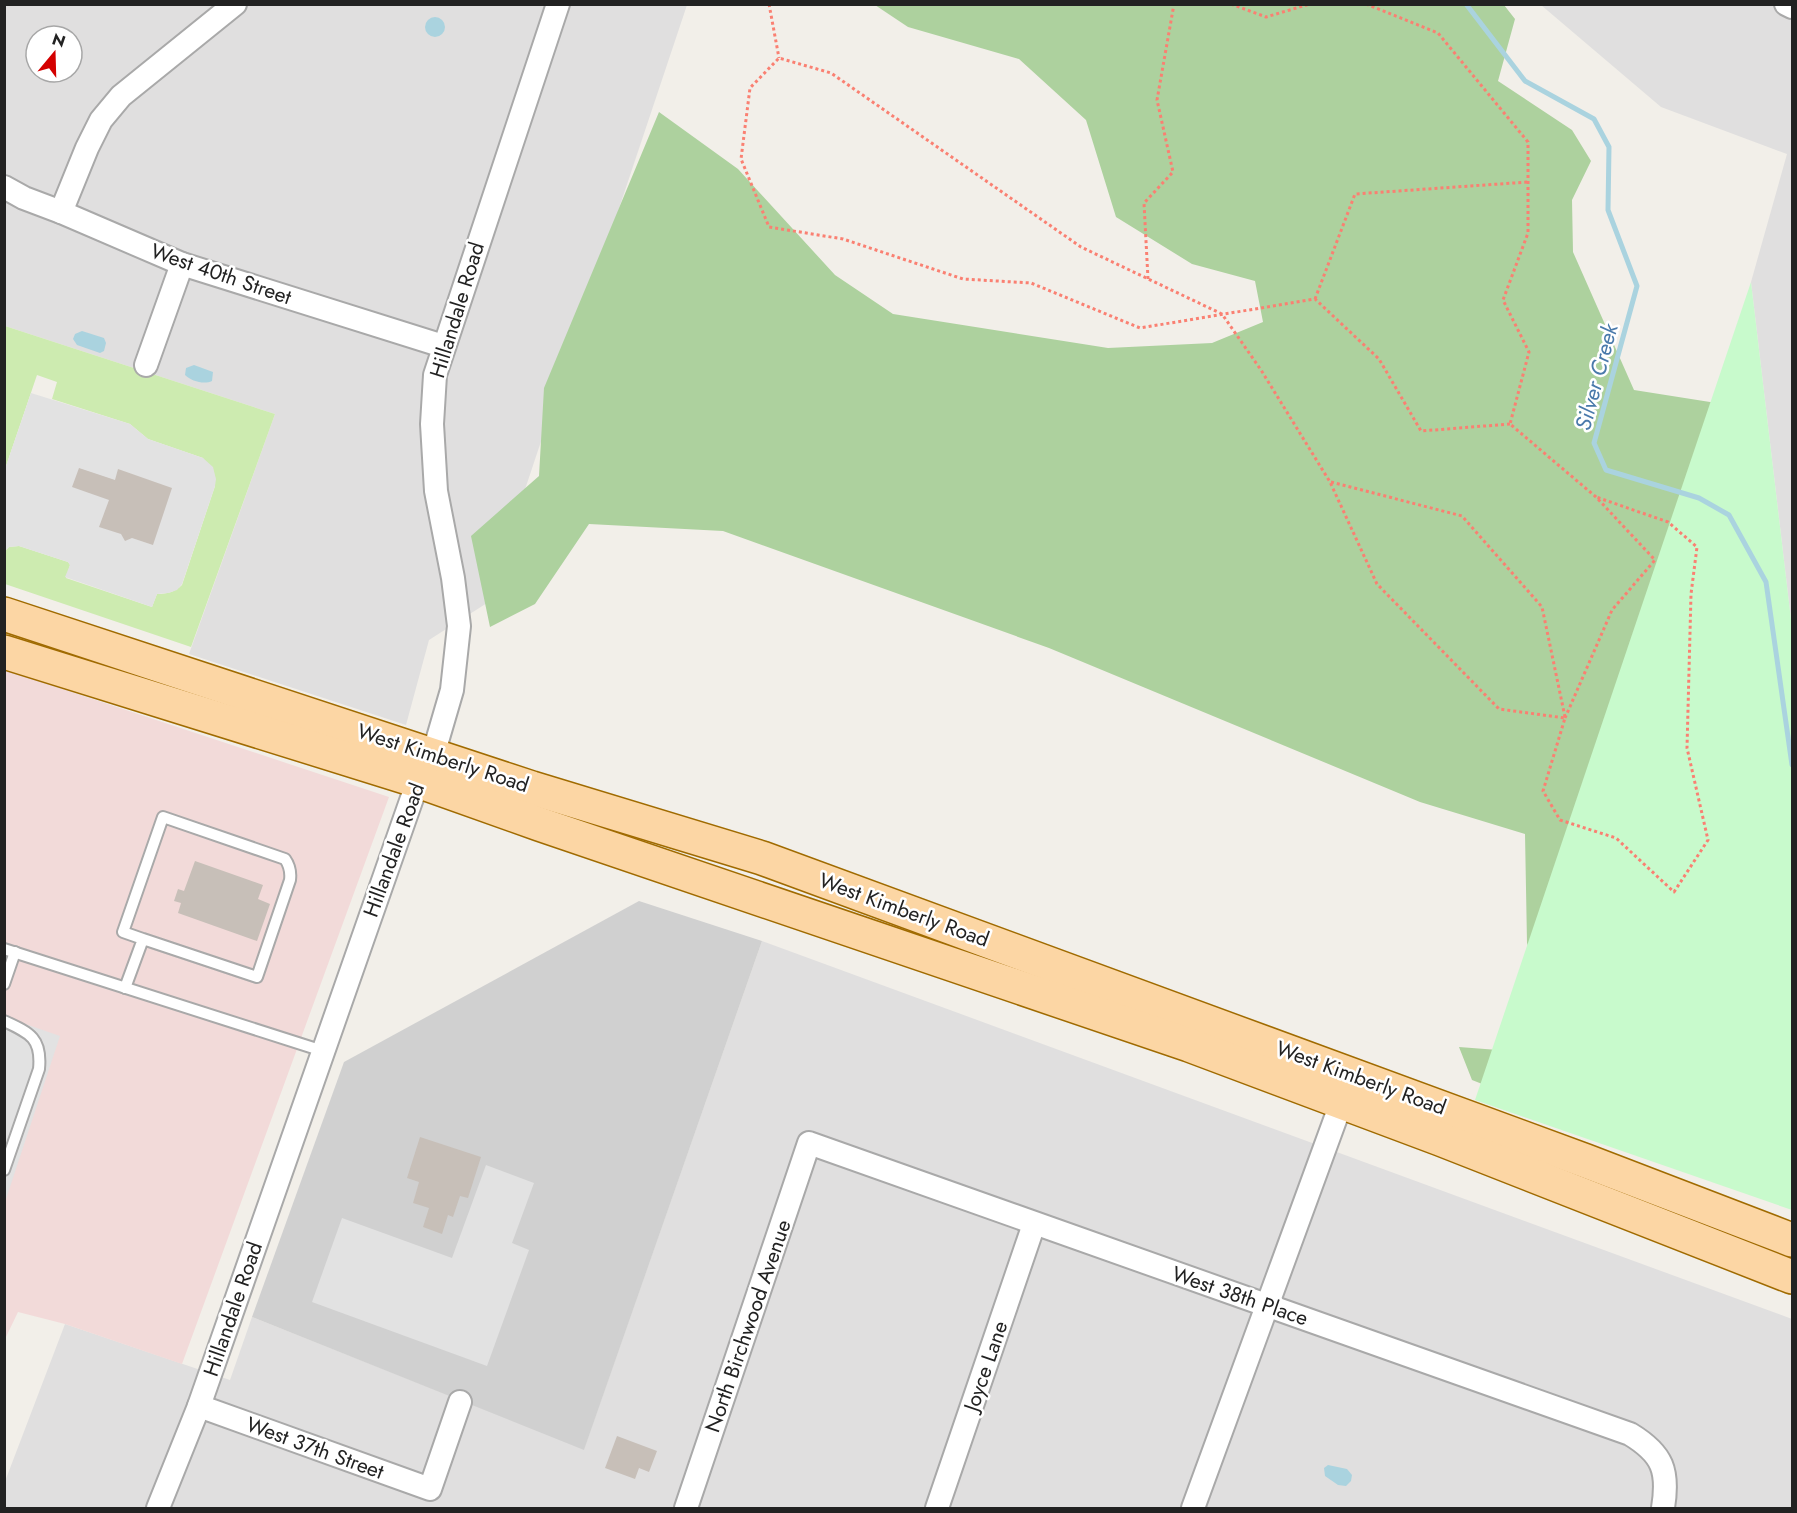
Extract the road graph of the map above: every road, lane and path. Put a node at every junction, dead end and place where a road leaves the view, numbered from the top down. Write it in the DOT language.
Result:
graph roads {
  1 [pos="235,4"];
  2 [pos="558,4"];
  3 [pos="769,4"];
  4 [pos="1173,4"];
  5 [pos="1231,4"];
  6 [pos="1310,4"];
  7 [pos="1366,4"];
  8 [pos="1786,4"];
  9 [pos="1792,7"];
  10 [pos="779,58"];
  11 [pos="1528,182"];
  12 [pos="4,186"];
  13 [pos="62,212"];
  14 [pos="182,264"];
  15 [pos="1148,279"];
  16 [pos="1315,299"];
  17 [pos="1222,314"];
  18 [pos="443,346"];
  19 [pos="146,365"];
  20 [pos="1510,424"];
  21 [pos="1330,482"];
  22 [pos="1596,497"];
  23 [pos="4,614"];
  24 [pos="4,652"];
  25 [pos="1565,718"];
  26 [pos="425,768"];
  27 [pos="142,939"];
  28 [pos="10,951"];
  29 [pos="4,984"];
  30 [pos="125,988"];
  31 [pos="4,1021"];
  32 [pos="322,1051"];
  33 [pos="1347,1088"];
  34 [pos="809,1143"];
  35 [pos="4,1170"];
  36 [pos="1034,1224"];
  37 [pos="1792,1240"];
  38 [pos="1789,1276"];
  39 [pos="1267,1306"];
  40 [pos="460,1402"];
  41 [pos="199,1407"];
  42 [pos="158,1509"];
  43 [pos="686,1509"];
  44 [pos="937,1509"];
  45 [pos="1193,1509"];
  46 [pos="1663,1509"];
  1 -- 13 [label="street"];
  2 -- 18 [label="street, Hillandale Road"];
  3 -- 10 [label="path"];
  4 -- 15 [label="path"];
  5 -- 6 [label="path"];
  7 -- 11 [label="path"];
  8 -- 9 [label="street"];
  10 -- 15 [label="path"];
  10 -- 17 [label="path"];
  11 -- 16 [label="path"];
  11 -- 20 [label="path"];
  12 -- 13 [label="street, West 40th Street"];
  13 -- 14 [label="street, West 40th Street"];
  14 -- 18 [label="street, West 40th Street"];
  14 -- 19 [label="street"];
  15 -- 17 [label="path"];
  16 -- 17 [label="path"];
  16 -- 20 [label="path"];
  17 -- 21 [label="path"];
  18 -- 26 [label="street, Hillandale Road"];
  20 -- 22 [label="path"];
  21 -- 25 [label="path"];
  21 -- 25 [label="path"];
  22 -- 25 [label="path"];
  22 -- 25 [label="path"];
  23 -- 26 [label="main road, West Kimberly Road"];
  24 -- 26 [label="main road, West Kimberly Road"];
  26 -- 32 [label="street, Hillandale Road"];
  26 -- 33 [label="main road, West Kimberly Road"];
  27 -- 27 [label="lane"];
  27 -- 30 [label="lane"];
  28 -- 29 [label="lane"];
  28 -- 30 [label="lane"];
  30 -- 32 [label="lane"];
  31 -- 35 [label="lane"];
  32 -- 41 [label="street, Hillandale Road"];
  33 -- 37 [label="main road, West Kimberly Road"];
  33 -- 38 [label="main road, West Kimberly Road"];
  33 -- 39 [label="street"];
  34 -- 36 [label="street, West 38th Place"];
  34 -- 43 [label="street, North Birchwood Avenue"];
  36 -- 39 [label="street, West 38th Place"];
  36 -- 44 [label="street, Joyce Lane"];
  39 -- 45 [label="street"];
  39 -- 46 [label="street, West 38th Place"];
  40 -- 41 [label="street, West 37th Street"];
  41 -- 42 [label="street, Hillandale Road"];
}
